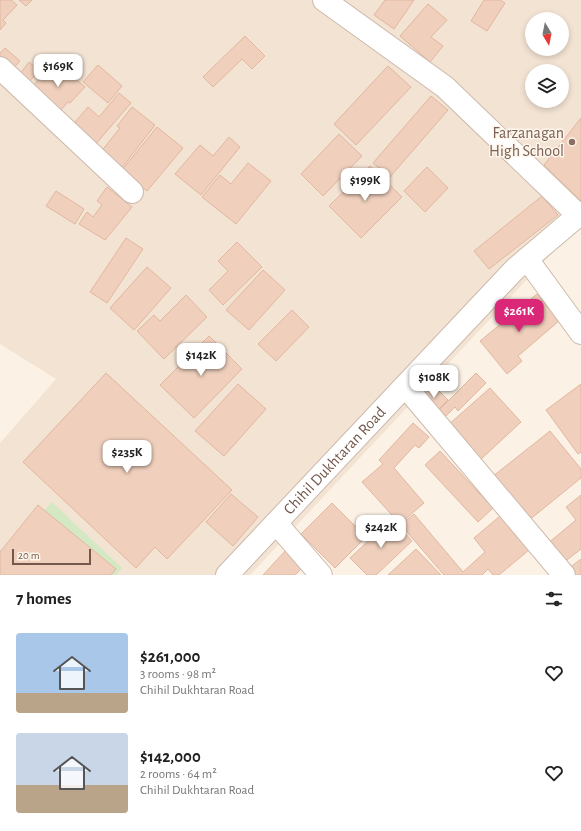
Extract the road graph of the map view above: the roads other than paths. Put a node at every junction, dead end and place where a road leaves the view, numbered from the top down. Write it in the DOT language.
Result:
graph roads {
  1 [pos="324,0"];
  2 [pos="0,68"];
  3 [pos="132,192"];
  4 [pos="580,214"];
  5 [pos="527,259"];
  6 [pos="581,333"];
  7 [pos="405,386"];
  8 [pos="276,523"];
  9 [pos="227,575"];
  10 [pos="321,575"];
  11 [pos="564,575"];
  1 -- 4 [label="street"];
  2 -- 3 [label="street"];
  4 -- 5 [label="street, Chihil Dukhtaran Road"];
  5 -- 6 [label="street"];
  5 -- 7 [label="street, Chihil Dukhtaran Road"];
  7 -- 8 [label="street, Chihil Dukhtaran Road"];
  7 -- 11 [label="street"];
  8 -- 9 [label="street, Chihil Dukhtaran Road"];
  8 -- 10 [label="street"];
}
